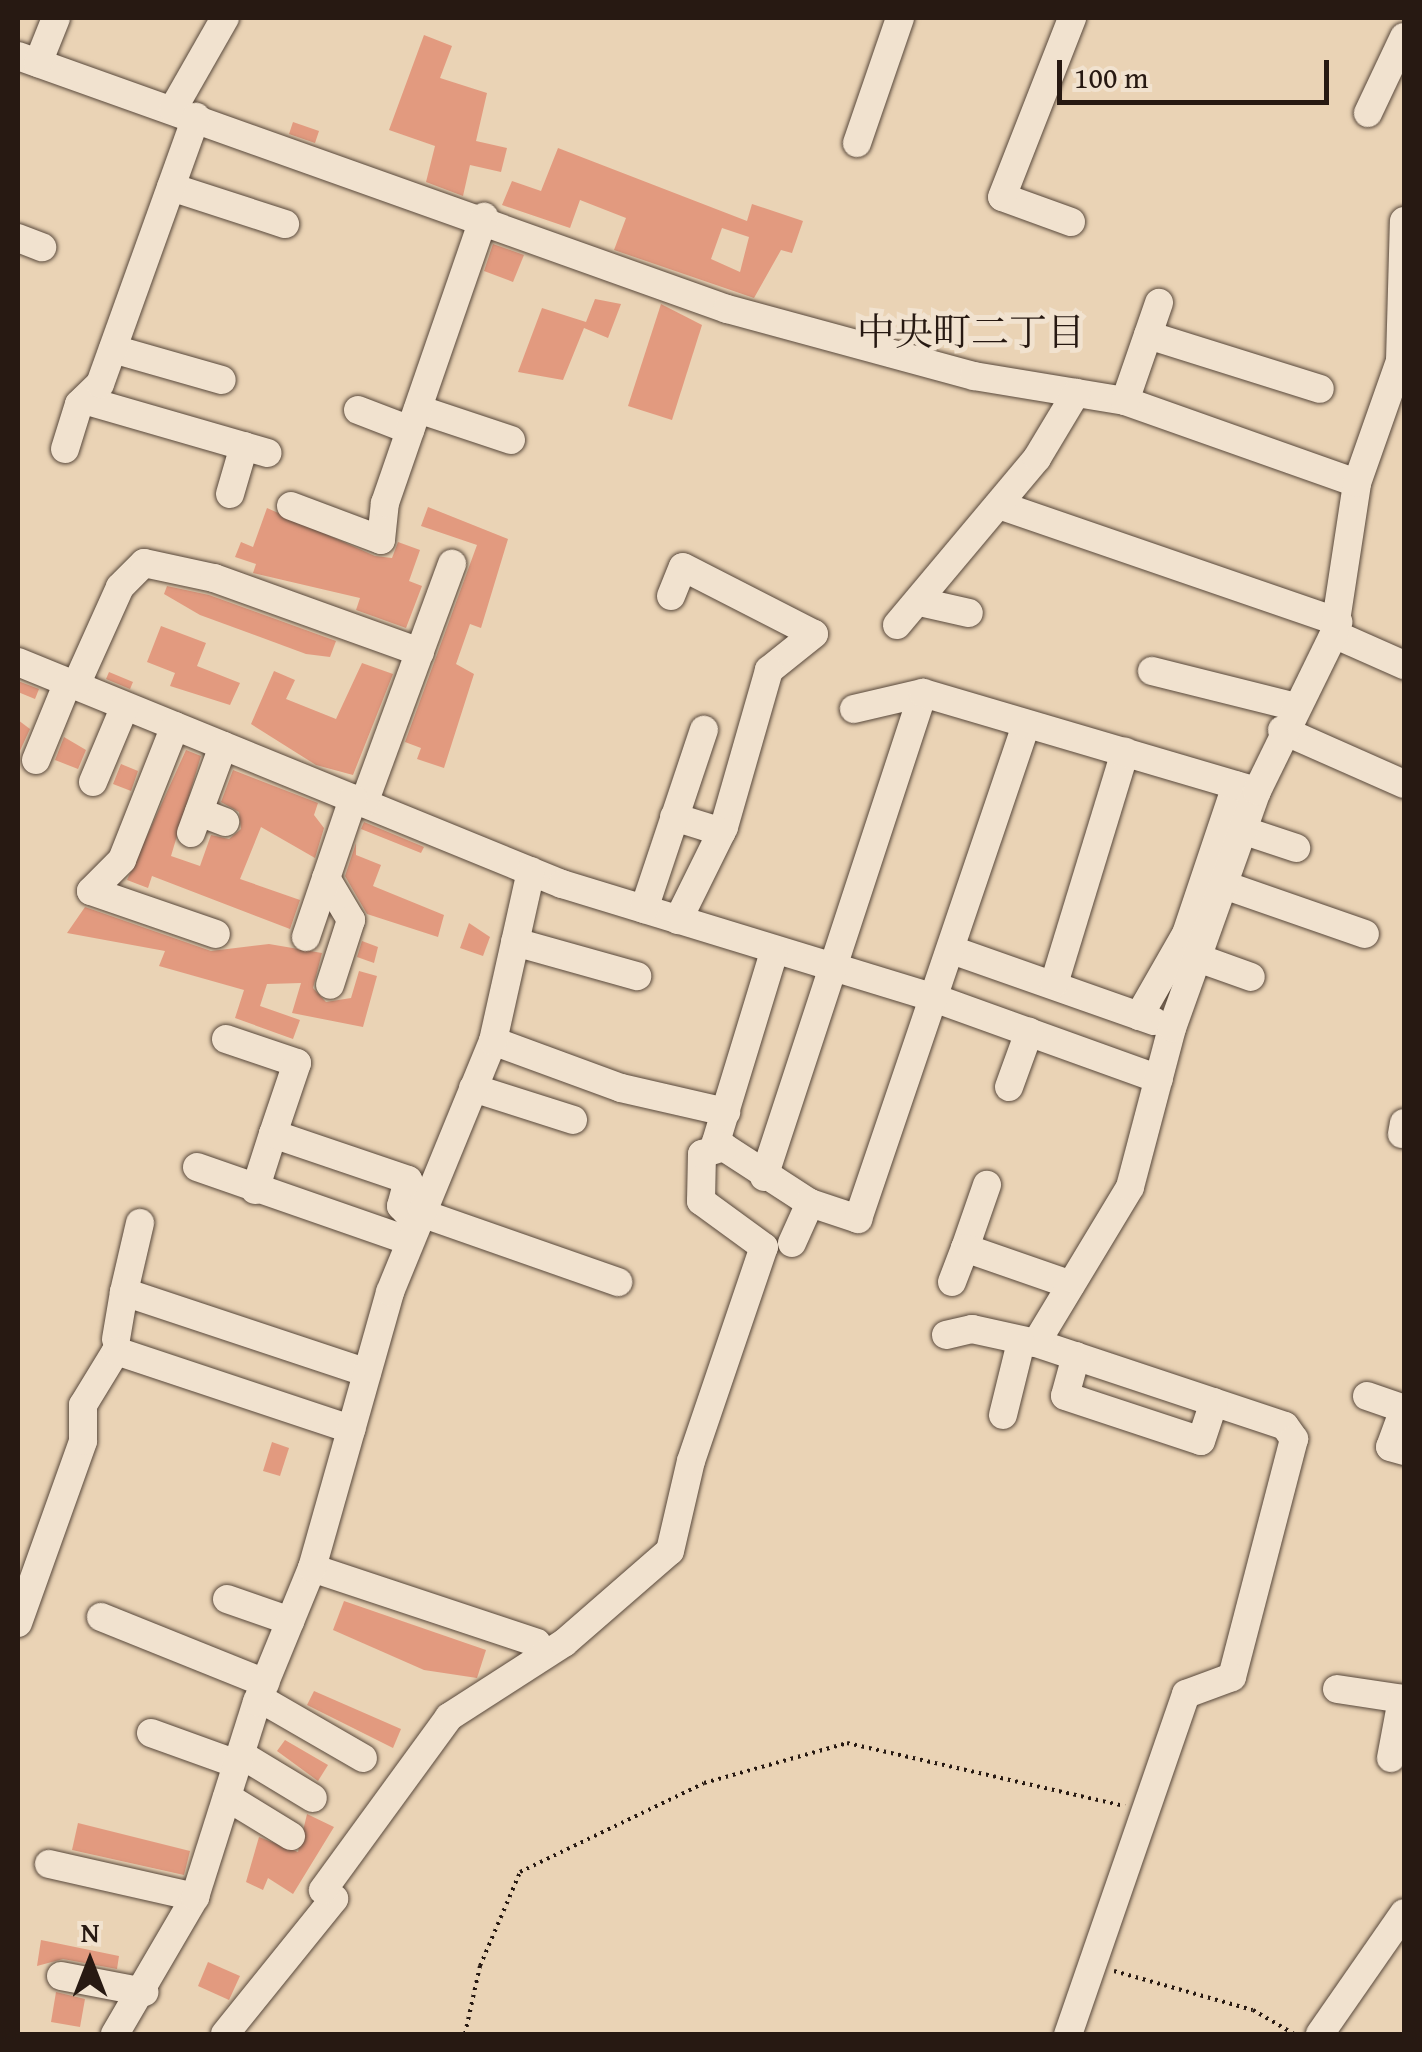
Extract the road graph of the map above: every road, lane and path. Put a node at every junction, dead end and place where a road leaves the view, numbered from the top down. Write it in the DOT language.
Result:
graph roads {
  1 [pos="56,18"];
  2 [pos="225,18"];
  3 [pos="900,18"];
  4 [pos="1072,18"];
  5 [pos="1404,37"];
  6 [pos="28,59"];
  7 [pos="185,113"];
  8 [pos="1368,113"];
  9 [pos="856,143"];
  10 [pos="171,187"];
  11 [pos="484,218"];
  12 [pos="1404,221"];
  13 [pos="1071,222"];
  14 [pos="285,224"];
  15 [pos="1160,302"];
  16 [pos="1148,335"];
  17 [pos="113,348"];
  18 [pos="222,380"];
  19 [pos="1320,389"];
  20 [pos="1076,393"];
  21 [pos="84,400"];
  22 [pos="1124,402"];
  23 [pos="358,410"];
  24 [pos="414,420"];
  25 [pos="511,440"];
  26 [pos="66,449"];
  27 [pos="1357,483"];
  28 [pos="230,494"];
  29 [pos="999,505"];
  30 [pos="291,506"];
  31 [pos="452,564"];
  32 [pos="670,596"];
  33 [pos="920,602"];
  34 [pos="969,613"];
  35 [pos="897,624"];
  36 [pos="1336,628"];
  37 [pos="420,652"];
  38 [pos="18,662"];
  39 [pos="1404,665"];
  40 [pos="1152,672"];
  41 [pos="72,684"];
  42 [pos="923,692"];
  43 [pos="125,706"];
  44 [pos="854,709"];
  45 [pos="1287,718"];
  46 [pos="1026,725"];
  47 [pos="175,726"];
  48 [pos="704,730"];
  49 [pos="223,746"];
  50 [pos="1124,752"];
  51 [pos="36,760"];
  52 [pos="93,782"];
  53 [pos="1404,784"];
  54 [pos="1247,788"];
  55 [pos="359,801"];
  56 [pos="674,817"];
  57 [pos="205,823"];
  58 [pos="1245,830"];
  59 [pos="722,832"];
  60 [pos="1296,848"];
  61 [pos="531,872"];
  62 [pos="326,878"];
  63 [pos="1227,886"];
  64 [pos="644,909"];
  65 [pos="678,920"];
  66 [pos="216,934"];
  67 [pos="1365,934"];
  68 [pos="306,937"];
  69 [pos="515,942"];
  70 [pos="952,950"];
  71 [pos="774,952"];
  72 [pos="1198,958"];
  73 [pos="830,970"];
  74 [pos="637,976"];
  75 [pos="1251,977"];
  76 [pos="1054,984"];
  77 [pos="330,985"];
  78 [pos="934,998"];
  79 [pos="1139,1016"];
  80 [pos="1172,1028"];
  81 [pos="1029,1032"];
  82 [pos="226,1039"];
  83 [pos="492,1041"];
  84 [pos="1159,1080"];
  85 [pos="1008,1087"];
  86 [pos="473,1088"];
  87 [pos="726,1112"];
  88 [pos="573,1120"];
  89 [pos="273,1134"];
  90 [pos="724,1147"];
  91 [pos="198,1166"];
  92 [pos="764,1177"];
  93 [pos="988,1185"];
  94 [pos="255,1190"];
  95 [pos="810,1202"];
  96 [pos="140,1223"];
  97 [pos="416,1226"];
  98 [pos="792,1243"];
  99 [pos="965,1248"];
  100 [pos="618,1282"];
  101 [pos="952,1282"];
  102 [pos="1071,1284"];
  103 [pos="124,1292"];
  104 [pos="946,1336"];
  105 [pos="116,1339"];
  106 [pos="1028,1342"];
  107 [pos="1076,1356"];
  108 [pos="367,1373"];
  109 [pos="1367,1396"];
  110 [pos="1214,1402"];
  111 [pos="1003,1415"];
  112 [pos="352,1429"];
  113 [pos="1404,1452"];
  114 [pos="312,1568"];
  115 [pos="227,1599"];
  116 [pos="101,1618"];
  117 [pos="290,1621"];
  118 [pos="18,1624"];
  119 [pos="538,1643"];
  120 [pos="262,1690"];
  121 [pos="1336,1690"];
  122 [pos="1404,1699"];
  123 [pos="150,1733"];
  124 [pos="362,1758"];
  125 [pos="1391,1758"];
  126 [pos="239,1759"];
  127 [pos="226,1797"];
  128 [pos="313,1798"];
  129 [pos="1144,1810"];
  130 [pos="291,1836"];
  131 [pos="49,1864"];
  132 [pos="195,1897"];
  133 [pos="1404,1913"];
  134 [pos="1090,1964"];
  135 [pos="61,1976"];
  136 [pos="144,1992"];
  137 [pos="115,2034"];
  138 [pos="224,2034"];
  139 [pos="465,2034"];
  140 [pos="1068,2034"];
  141 [pos="1294,2034"];
  142 [pos="1320,2034"];
  1 -- 6 [label="street"];
  2 -- 7 [label="street"];
  3 -- 9 [label="street"];
  4 -- 13 [label="street"];
  5 -- 8 [label="street"];
  6 -- 7 [label="street"];
  7 -- 10 [label="street"];
  7 -- 11 [label="street"];
  10 -- 14 [label="street"];
  10 -- 17 [label="street"];
  11 -- 20 [label="street"];
  11 -- 24 [label="street"];
  12 -- 27 [label="street"];
  15 -- 16 [label="street"];
  16 -- 19 [label="street"];
  16 -- 22 [label="street"];
  17 -- 18 [label="street"];
  17 -- 21 [label="street"];
  20 -- 22 [label="street"];
  20 -- 29 [label="street"];
  21 -- 26 [label="street"];
  21 -- 28 [label="street"];
  22 -- 27 [label="street"];
  23 -- 24 [label="street"];
  24 -- 25 [label="street"];
  24 -- 30 [label="street"];
  27 -- 36 [label="street"];
  29 -- 33 [label="street"];
  29 -- 36 [label="street"];
  31 -- 37 [label="street"];
  32 -- 59 [label="street"];
  33 -- 34 [label="street"];
  33 -- 35 [label="street"];
  36 -- 39 [label="street"];
  36 -- 45 [label="street"];
  37 -- 41 [label="street"];
  37 -- 55 [label="street"];
  38 -- 41 [label="street"];
  40 -- 45 [label="street"];
  41 -- 43 [label="street"];
  41 -- 51 [label="street"];
  42 -- 44 [label="street"];
  42 -- 46 [label="street"];
  42 -- 73 [label="street"];
  43 -- 47 [label="street"];
  43 -- 52 [label="street"];
  45 -- 53 [label="street"];
  45 -- 54 [label="street"];
  46 -- 50 [label="street"];
  46 -- 70 [label="street"];
  47 -- 49 [label="street"];
  47 -- 66 [label="street"];
  48 -- 56 [label="street"];
  49 -- 55 [label="street"];
  49 -- 57 [label="street"];
  50 -- 54 [label="street"];
  50 -- 76 [label="street"];
  54 -- 58 [label="street"];
  54 -- 79 [label="street"];
  55 -- 61 [label="street"];
  55 -- 62 [label="street"];
  56 -- 59 [label="street"];
  56 -- 64 [label="street"];
  58 -- 60 [label="street"];
  58 -- 63 [label="street"];
  59 -- 65 [label="street"];
  61 -- 64 [label="street"];
  61 -- 69 [label="street"];
  62 -- 68 [label="street"];
  62 -- 77 [label="street"];
  63 -- 67 [label="street"];
  63 -- 72 [label="street"];
  64 -- 65 [label="street"];
  65 -- 71 [label="street"];
  69 -- 74 [label="street"];
  69 -- 83 [label="street"];
  70 -- 76 [label="street"];
  70 -- 78 [label="street"];
  71 -- 73 [label="street"];
  71 -- 87 [label="street"];
  72 -- 75 [label="street"];
  72 -- 80 [label="street"];
  73 -- 78 [label="street"];
  73 -- 92 [label="street"];
  76 -- 79 [label="street"];
  78 -- 81 [label="street"];
  78 -- 95 [label="street"];
  79 -- 80 [label="street"];
  80 -- 84 [label="street"];
  81 -- 84 [label="street"];
  81 -- 85 [label="street"];
  82 -- 89 [label="street"];
  83 -- 86 [label="street"];
  83 -- 87 [label="street"];
  84 -- 102 [label="street"];
  86 -- 88 [label="street"];
  86 -- 97 [label="street"];
  87 -- 90 [label="street"];
  89 -- 94 [label="street"];
  89 -- 97 [label="street"];
  90 -- 92 [label="street"];
  90 -- 138 [label="street"];
  91 -- 94 [label="street"];
  92 -- 95 [label="street"];
  93 -- 99 [label="street"];
  94 -- 97 [label="street"];
  95 -- 98 [label="street"];
  96 -- 103 [label="street"];
  97 -- 100 [label="street"];
  97 -- 108 [label="street"];
  99 -- 101 [label="street"];
  99 -- 102 [label="street"];
  102 -- 106 [label="street"];
  103 -- 105 [label="street"];
  103 -- 108 [label="street"];
  104 -- 106 [label="street"];
  106 -- 107 [label="street"];
  106 -- 111 [label="street"];
  107 -- 110 [label="street"];
  107 -- 110 [label="street"];
  108 -- 112 [label="street"];
  109 -- 113 [label="street"];
  110 -- 129 [label="street"];
  112 -- 114 [label="street"];
  112 -- 118 [label="street"];
  114 -- 117 [label="street"];
  114 -- 119 [label="street"];
  115 -- 117 [label="street"];
  116 -- 120 [label="street"];
  117 -- 120 [label="street"];
  120 -- 124 [label="street"];
  120 -- 126 [label="street"];
  121 -- 122 [label="street"];
  122 -- 125 [label="street"];
  123 -- 126 [label="street"];
  126 -- 127 [label="street"];
  126 -- 128 [label="street"];
  127 -- 130 [label="street"];
  127 -- 132 [label="street"];
  129 -- 134 [label="street"];
  129 -- 139 [label="path"];
  131 -- 132 [label="street"];
  132 -- 136 [label="street"];
  133 -- 142 [label="street"];
  134 -- 140 [label="street"];
  134 -- 141 [label="path"];
  135 -- 136 [label="street"];
  136 -- 137 [label="street"];
}
